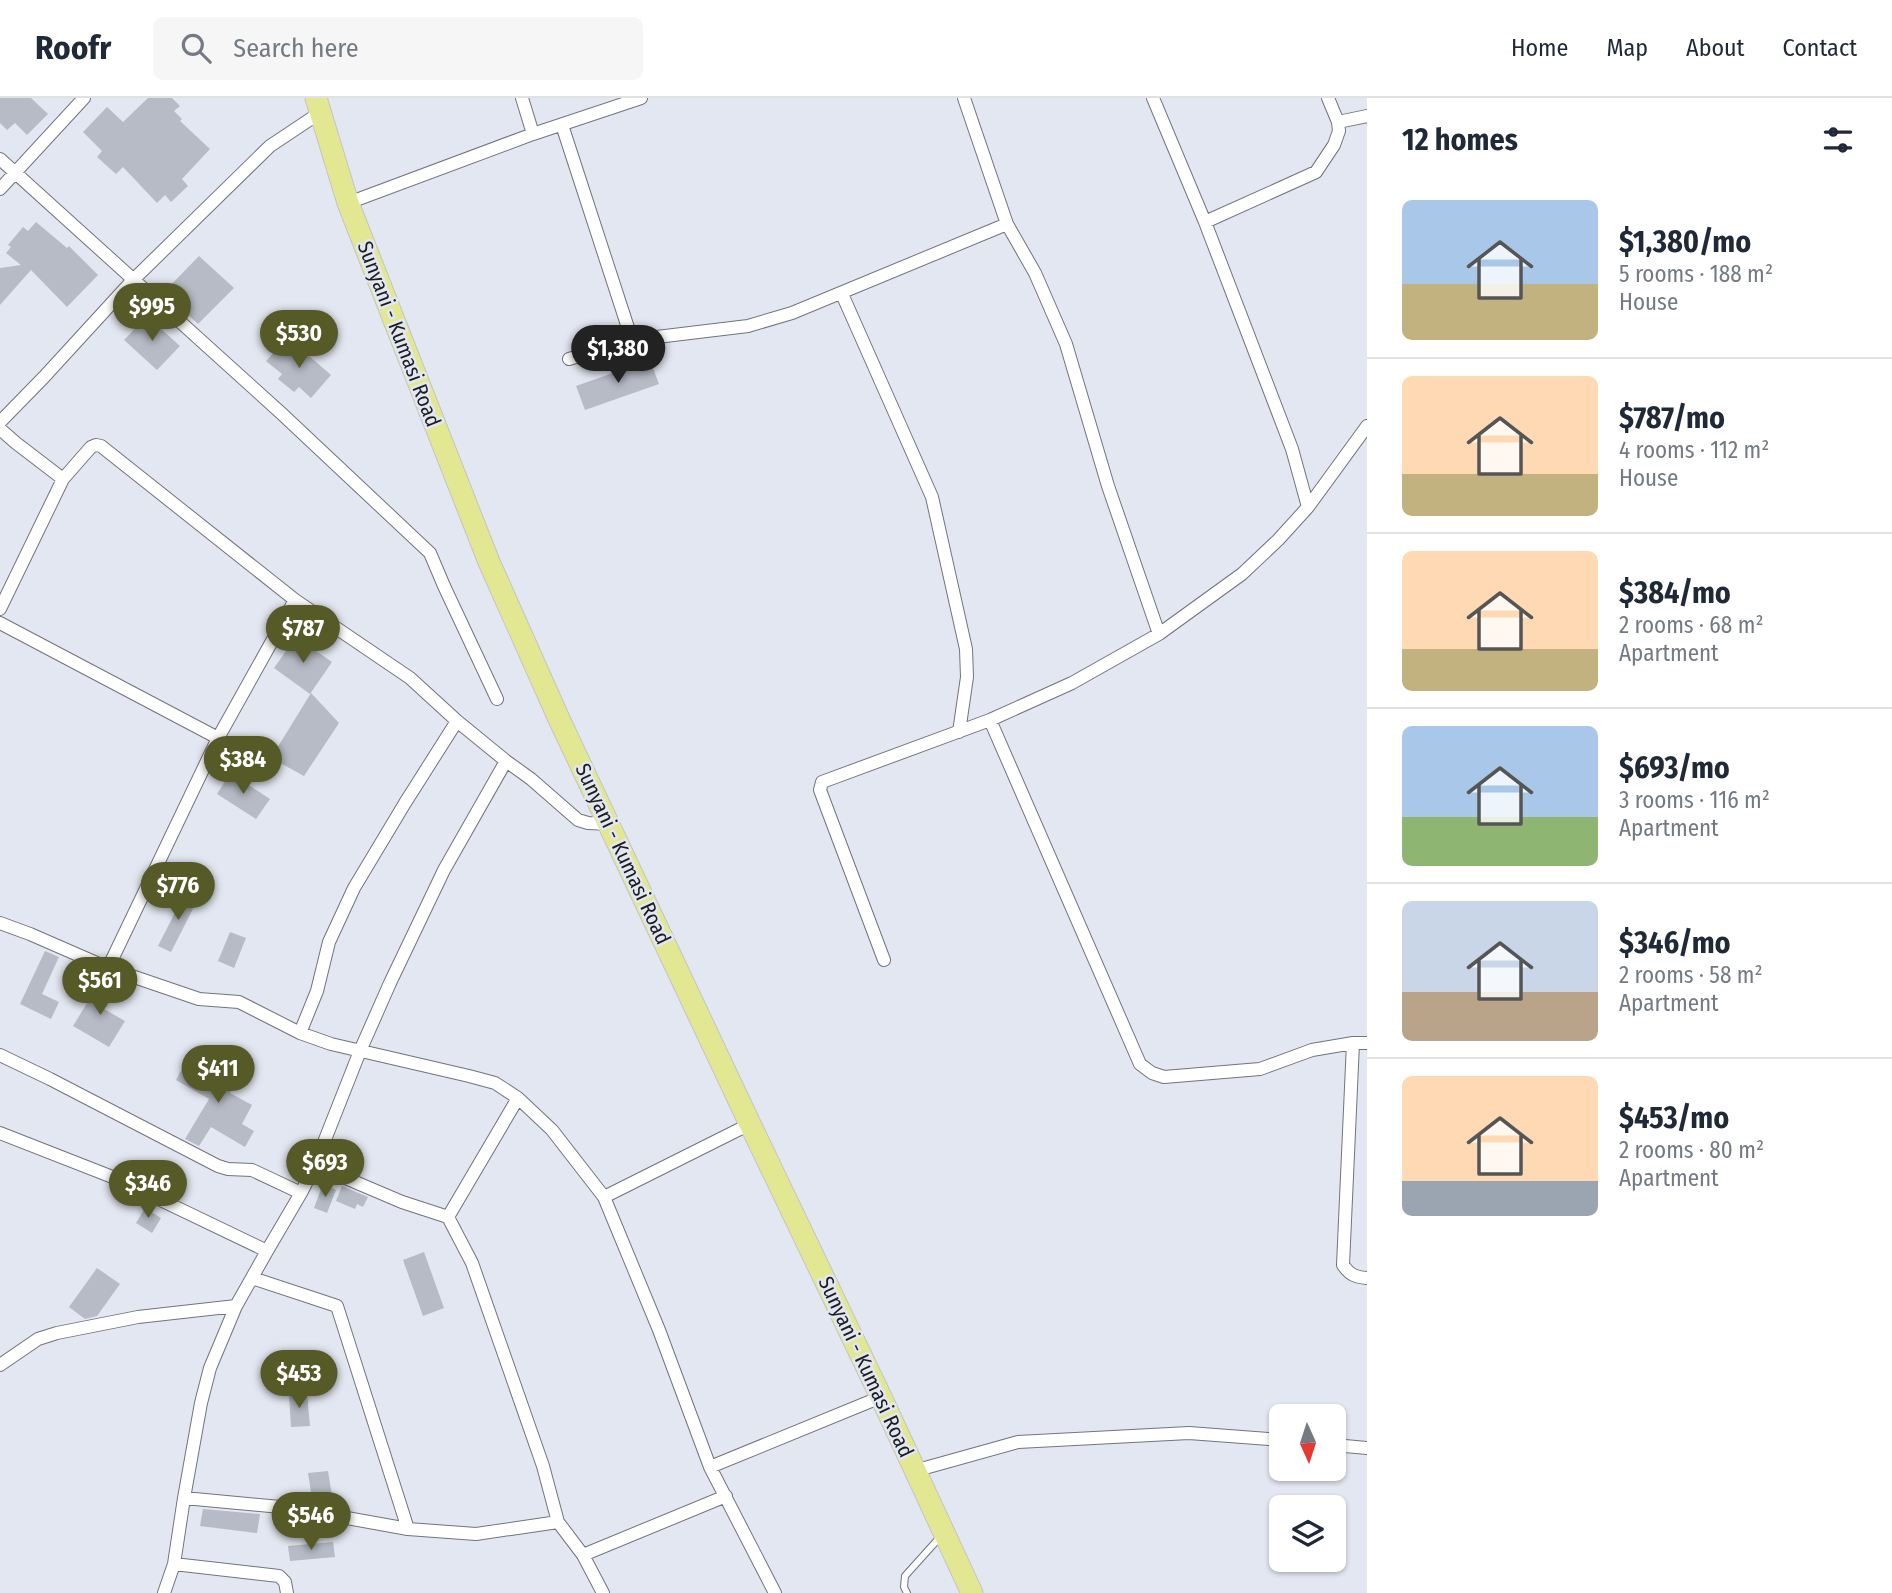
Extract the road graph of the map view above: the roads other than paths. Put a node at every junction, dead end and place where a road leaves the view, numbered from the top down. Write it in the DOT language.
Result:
graph roads {
  1 [pos="84,98"];
  2 [pos="522,98"];
  3 [pos="641,98"];
  4 [pos="964,98"];
  5 [pos="1153,98"];
  6 [pos="1328,98"];
  7 [pos="318,105"];
  8 [pos="1367,116"];
  9 [pos="1338,122"];
  10 [pos="562,125"];
  11 [pos="533,134"];
  12 [pos="0,159"];
  13 [pos="15,173"];
  14 [pos="0,189"];
  15 [pos="348,203"];
  16 [pos="1205,222"];
  17 [pos="1007,224"];
  18 [pos="132,281"];
  19 [pos="842,294"];
  20 [pos="632,340"];
  21 [pos="569,359"];
  22 [pos="0,422"];
  23 [pos="1367,426"];
  24 [pos="0,429"];
  25 [pos="63,479"];
  26 [pos="1308,507"];
  27 [pos="295,600"];
  28 [pos="0,609"];
  29 [pos="0,623"];
  30 [pos="1158,634"];
  31 [pos="497,699"];
  32 [pos="990,720"];
  33 [pos="457,721"];
  34 [pos="959,732"];
  35 [pos="218,737"];
  36 [pos="506,761"];
  37 [pos="610,824"];
  38 [pos="0,923"];
  39 [pos="884,960"];
  40 [pos="108,968"];
  41 [pos="300,1033"];
  42 [pos="1353,1043"];
  43 [pos="1367,1043"];
  44 [pos="360,1051"];
  45 [pos="0,1055"];
  46 [pos="518,1098"];
  47 [pos="750,1124"];
  48 [pos="0,1133"];
  49 [pos="315,1165"];
  50 [pos="301,1193"];
  51 [pos="604,1196"];
  52 [pos="448,1217"];
  53 [pos="267,1251"];
  54 [pos="253,1278"];
  55 [pos="1367,1278"];
  56 [pos="236,1307"];
  57 [pos="0,1365"];
  58 [pos="881,1397"];
  59 [pos="1269,1439"];
  60 [pos="1346,1446"];
  61 [pos="1367,1448"];
  62 [pos="709,1466"];
  63 [pos="914,1471"];
  64 [pos="726,1496"];
  65 [pos="184,1498"];
  66 [pos="558,1522"];
  67 [pos="408,1529"];
  68 [pos="944,1532"];
  69 [pos="583,1555"];
  70 [pos="174,1564"];
  71 [pos="164,1593"];
  72 [pos="287,1593"];
  73 [pos="603,1593"];
  74 [pos="775,1593"];
  75 [pos="907,1593"];
  76 [pos="972,1593"];
  1 -- 13 [label="street"];
  2 -- 11 [label="street"];
  3 -- 10 [label="street"];
  4 -- 17 [label="street"];
  5 -- 16 [label="street"];
  6 -- 9 [label="street"];
  7 -- 15 [label="main road, Sunyani - Kumasi Road"];
  7 -- 18 [label="street"];
  8 -- 9 [label="street"];
  9 -- 16 [label="street"];
  10 -- 11 [label="street"];
  10 -- 20 [label="street"];
  11 -- 15 [label="street"];
  12 -- 13 [label="street"];
  13 -- 14 [label="street"];
  13 -- 18 [label="street"];
  15 -- 37 [label="main road, Sunyani - Kumasi Road"];
  16 -- 26 [label="street"];
  17 -- 19 [label="street"];
  17 -- 30 [label="street"];
  18 -- 22 [label="street"];
  18 -- 31 [label="street"];
  19 -- 20 [label="street"];
  19 -- 34 [label="street"];
  20 -- 21 [label="street"];
  23 -- 26 [label="street"];
  24 -- 25 [label="street"];
  25 -- 27 [label="street"];
  25 -- 28 [label="street"];
  26 -- 30 [label="street"];
  27 -- 33 [label="street"];
  27 -- 35 [label="street"];
  29 -- 35 [label="street"];
  30 -- 32 [label="street"];
  32 -- 34 [label="street"];
  32 -- 42 [label="street"];
  33 -- 36 [label="street"];
  33 -- 41 [label="street"];
  34 -- 39 [label="street"];
  35 -- 40 [label="street"];
  36 -- 37 [label="street"];
  36 -- 44 [label="street"];
  37 -- 47 [label="main road, Sunyani - Kumasi Road"];
  38 -- 40 [label="street"];
  40 -- 41 [label="street"];
  41 -- 44 [label="street"];
  42 -- 43 [label="street"];
  42 -- 55 [label="street"];
  44 -- 46 [label="street"];
  44 -- 49 [label="street"];
  45 -- 50 [label="street"];
  46 -- 51 [label="street"];
  46 -- 52 [label="street"];
  47 -- 51 [label="street"];
  47 -- 58 [label="main road, Sunyani - Kumasi Road"];
  48 -- 53 [label="street"];
  49 -- 50 [label="street"];
  49 -- 52 [label="street"];
  50 -- 53 [label="street"];
  51 -- 62 [label="street"];
  52 -- 66 [label="street"];
  53 -- 54 [label="street"];
  54 -- 56 [label="street"];
  54 -- 67 [label="street"];
  56 -- 57 [label="street"];
  56 -- 65 [label="street"];
  58 -- 62 [label="street"];
  58 -- 63 [label="main road, Sunyani - Kumasi Road"];
  59 -- 63 [label="street"];
  60 -- 61 [label="street"];
  62 -- 64 [label="street"];
  63 -- 68 [label="main road, Sunyani - Kumasi Road"];
  64 -- 69 [label="street"];
  64 -- 74 [label="street"];
  65 -- 67 [label="street"];
  65 -- 70 [label="street"];
  66 -- 67 [label="street"];
  66 -- 69 [label="street"];
  68 -- 75 [label="lane"];
  68 -- 76 [label="main road, Sunyani - Kumasi Road"];
  69 -- 73 [label="street"];
  70 -- 71 [label="street"];
  70 -- 72 [label="street"];
}
